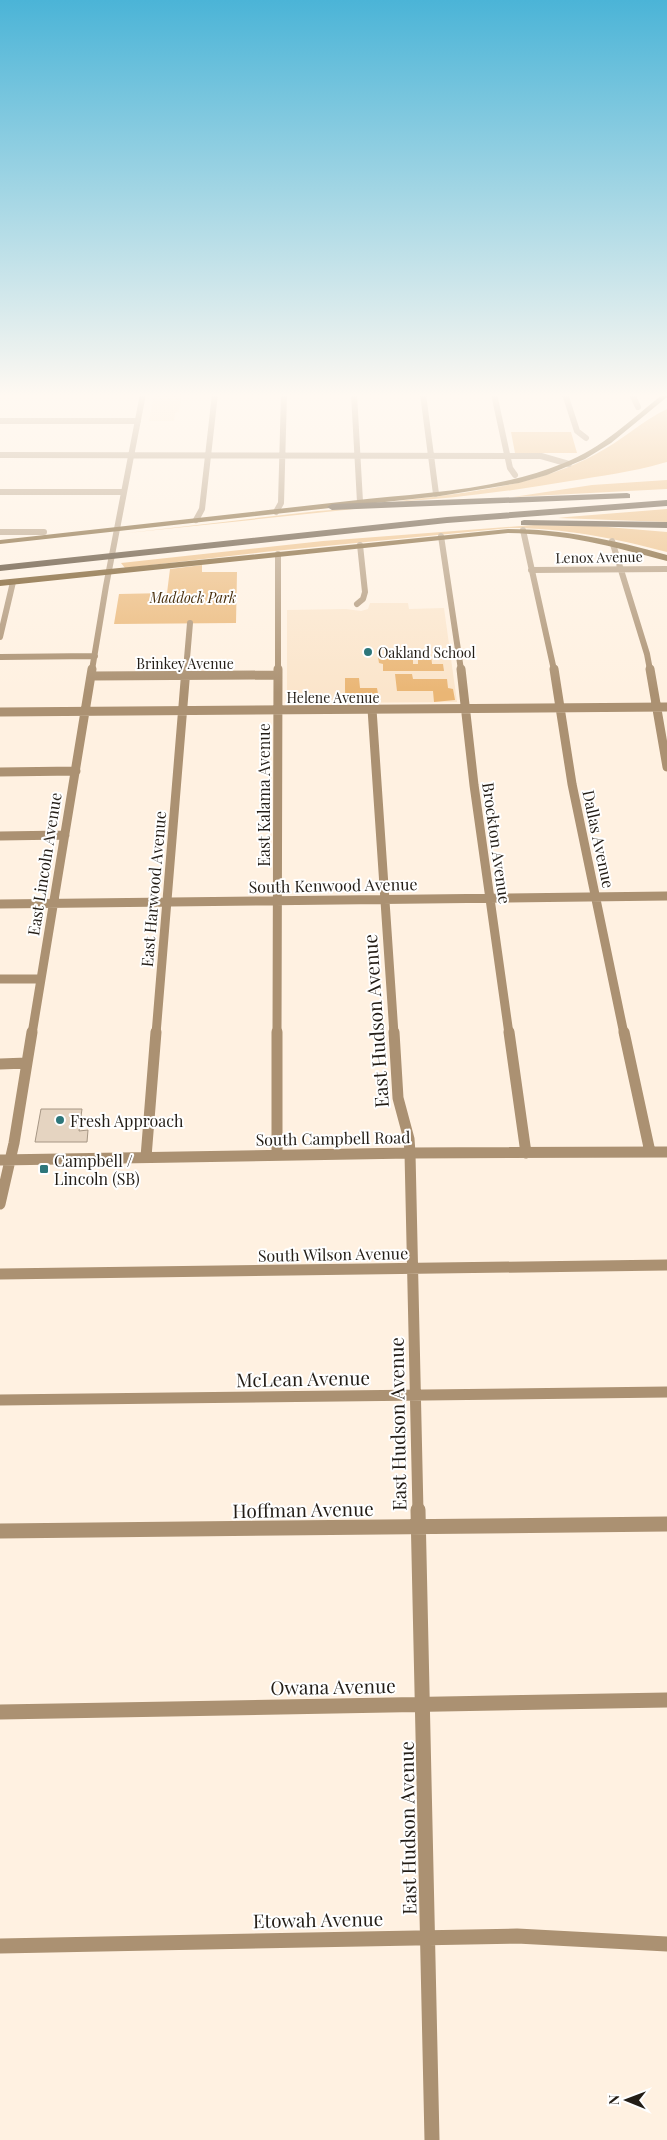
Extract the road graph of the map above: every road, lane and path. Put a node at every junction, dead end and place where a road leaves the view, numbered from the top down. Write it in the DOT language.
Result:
graph roads {
  1 [pos="124,494"];
  2 [pos="204,494"];
  3 [pos="281,494"];
  4 [pos="359,494"];
  5 [pos="436,494"];
  6 [pos="667,494"];
  7 [pos="643,496"];
  8 [pos="360,502"];
  9 [pos="667,503"];
  10 [pos="332,507"];
  11 [pos="276,512"];
  12 [pos="196,520"];
  13 [pos="602,524"];
  14 [pos="667,525"];
  15 [pos="667,529"];
  16 [pos="523,530"];
  17 [pos="117,531"];
  18 [pos="0,532"];
  19 [pos="44,532"];
  20 [pos="442,536"];
  21 [pos="612,541"];
  22 [pos="0,542"];
  23 [pos="234,542"];
  24 [pos="360,545"];
  25 [pos="40,553"];
  26 [pos="278,554"];
  27 [pos="667,556"];
  28 [pos="110,567"];
  29 [pos="0,568"];
  30 [pos="667,569"];
  31 [pos="532,570"];
  32 [pos="620,570"];
  33 [pos="14,582"];
  34 [pos="0,583"];
  35 [pos="357,604"];
  36 [pos="190,623"];
  37 [pos="0,637"];
  38 [pos="95,656"];
  39 [pos="0,657"];
  40 [pos="278,675"];
  41 [pos="91,676"];
  42 [pos="186,676"];
  43 [pos="667,706"];
  44 [pos="560,707"];
  45 [pos="657,707"];
  46 [pos="466,708"];
  47 [pos="372,709"];
  48 [pos="278,710"];
  49 [pos="86,711"];
  50 [pos="183,711"];
  51 [pos="0,712"];
  52 [pos="667,767"];
  53 [pos="76,771"];
  54 [pos="0,772"];
  55 [pos="65,835"];
  56 [pos="0,836"];
  57 [pos="667,896"];
  58 [pos="596,897"];
  59 [pos="490,898"];
  60 [pos="385,900"];
  61 [pos="277,901"];
  62 [pos="167,902"];
  63 [pos="54,903"];
  64 [pos="0,904"];
  65 [pos="0,979"];
  66 [pos="42,979"];
  67 [pos="27,1063"];
  68 [pos="0,1064"];
  69 [pos="650,1152"];
  70 [pos="667,1152"];
  71 [pos="410,1153"];
  72 [pos="526,1153"];
  73 [pos="277,1155"];
  74 [pos="146,1157"];
  75 [pos="6,1160"];
  76 [pos="0,1204"];
  77 [pos="667,1265"];
  78 [pos="412,1269"];
  79 [pos="0,1274"];
  80 [pos="667,1392"];
  81 [pos="415,1395"];
  82 [pos="0,1400"];
  83 [pos="667,1524"];
  84 [pos="418,1526"];
  85 [pos="0,1531"];
  86 [pos="667,1700"];
  87 [pos="424,1704"];
  88 [pos="0,1712"];
  89 [pos="428,1938"];
  90 [pos="667,1944"];
  91 [pos="0,1946"];
  92 [pos="432,2140"];
  1 -- 17 [label="street, East Lincoln Avenue"];
  2 -- 12 [label="street"];
  3 -- 11 [label="street"];
  4 -- 8 [label="street"];
  5 -- 8 [label="main road"];
  6 -- 7 [label="highway"];
  7 -- 10 [label="highway"];
  7 -- 25 [label="highway"];
  8 -- 10 [label="main road"];
  9 -- 23 [label="highway"];
  10 -- 11 [label="main road"];
  11 -- 12 [label="main road"];
  12 -- 17 [label="main road"];
  13 -- 14 [label="highway"];
  13 -- 15 [label="highway"];
  13 -- 23 [label="highway"];
  16 -- 20 [label="main road"];
  16 -- 21 [label="main road"];
  16 -- 31 [label="street, Dallas Avenue"];
  17 -- 22 [label="main road"];
  17 -- 28 [label="street, East Lincoln Avenue"];
  18 -- 19 [label="street"];
  20 -- 24 [label="main road"];
  20 -- 46 [label="street, Brockton Avenue"];
  21 -- 27 [label="main road"];
  21 -- 32 [label="street"];
  23 -- 29 [label="highway"];
  24 -- 26 [label="main road"];
  24 -- 35 [label="street"];
  26 -- 28 [label="main road"];
  26 -- 40 [label="street, East Kalama Avenue"];
  28 -- 33 [label="main road"];
  28 -- 38 [label="street, East Lincoln Avenue"];
  30 -- 32 [label="street, Lenox Avenue"];
  31 -- 32 [label="street, Lenox Avenue"];
  31 -- 44 [label="street, Dallas Avenue"];
  32 -- 45 [label="street"];
  33 -- 34 [label="main road"];
  33 -- 37 [label="street"];
  36 -- 42 [label="street, East Harwood Avenue"];
  38 -- 39 [label="street"];
  38 -- 41 [label="street, East Lincoln Avenue"];
  40 -- 42 [label="street, Brinkey Avenue"];
  40 -- 48 [label="street, East Kalama Avenue"];
  41 -- 42 [label="street, Brinkey Avenue"];
  41 -- 49 [label="street, East Lincoln Avenue"];
  42 -- 50 [label="street, East Harwood Avenue"];
  43 -- 45 [label="street, Helene Avenue"];
  44 -- 45 [label="street, Helene Avenue"];
  44 -- 46 [label="street, Helene Avenue"];
  44 -- 58 [label="street, Dallas Avenue"];
  45 -- 52 [label="street"];
  46 -- 47 [label="street, Helene Avenue"];
  46 -- 59 [label="street, Brockton Avenue"];
  47 -- 48 [label="street, Helene Avenue"];
  47 -- 60 [label="street, East Hudson Avenue"];
  48 -- 50 [label="street, Helene Avenue"];
  48 -- 61 [label="street, East Kalama Avenue"];
  49 -- 50 [label="street, Helene Avenue"];
  49 -- 51 [label="street, Helene Avenue"];
  49 -- 53 [label="street, East Lincoln Avenue"];
  50 -- 62 [label="street, East Harwood Avenue"];
  53 -- 54 [label="street"];
  53 -- 55 [label="street, East Lincoln Avenue"];
  55 -- 56 [label="street"];
  55 -- 63 [label="street, East Lincoln Avenue"];
  57 -- 58 [label="street, South Kenwood Avenue"];
  58 -- 59 [label="street, South Kenwood Avenue"];
  58 -- 69 [label="street, Dallas Avenue"];
  59 -- 60 [label="street, South Kenwood Avenue"];
  59 -- 72 [label="street, Brockton Avenue"];
  60 -- 61 [label="street, South Kenwood Avenue"];
  60 -- 71 [label="street, East Hudson Avenue"];
  61 -- 62 [label="street, South Kenwood Avenue"];
  61 -- 73 [label="street, East Kalama Avenue"];
  62 -- 63 [label="street, South Kenwood Avenue"];
  62 -- 74 [label="street, East Harwood Avenue"];
  63 -- 64 [label="street, South Kenwood Avenue"];
  63 -- 66 [label="street, East Lincoln Avenue"];
  65 -- 66 [label="street"];
  66 -- 67 [label="street, East Lincoln Avenue"];
  67 -- 68 [label="street"];
  67 -- 75 [label="street, East Lincoln Avenue"];
  69 -- 70 [label="street, South Campbell Road"];
  69 -- 72 [label="street, South Campbell Road"];
  71 -- 72 [label="street, South Campbell Road"];
  71 -- 73 [label="street, South Campbell Road"];
  71 -- 78 [label="street, East Hudson Avenue"];
  73 -- 74 [label="street, South Campbell Road"];
  74 -- 75 [label="street, South Campbell Road"];
  75 -- 76 [label="street, East Lincoln Avenue"];
  77 -- 78 [label="street, South Wilson Avenue"];
  78 -- 79 [label="street, South Wilson Avenue"];
  78 -- 81 [label="street, East Hudson Avenue"];
  80 -- 81 [label="street, McLean Avenue"];
  81 -- 82 [label="street, McLean Avenue"];
  81 -- 84 [label="street, East Hudson Avenue"];
  83 -- 84 [label="street, Hoffman Avenue"];
  84 -- 85 [label="street, Hoffman Avenue"];
  84 -- 87 [label="street, East Hudson Avenue"];
  86 -- 87 [label="street, Owana Avenue"];
  87 -- 88 [label="street, Owana Avenue"];
  87 -- 89 [label="street, East Hudson Avenue"];
  89 -- 90 [label="street, Etowah Avenue"];
  89 -- 91 [label="street, Etowah Avenue"];
  89 -- 92 [label="street, East Hudson Avenue"];
}
